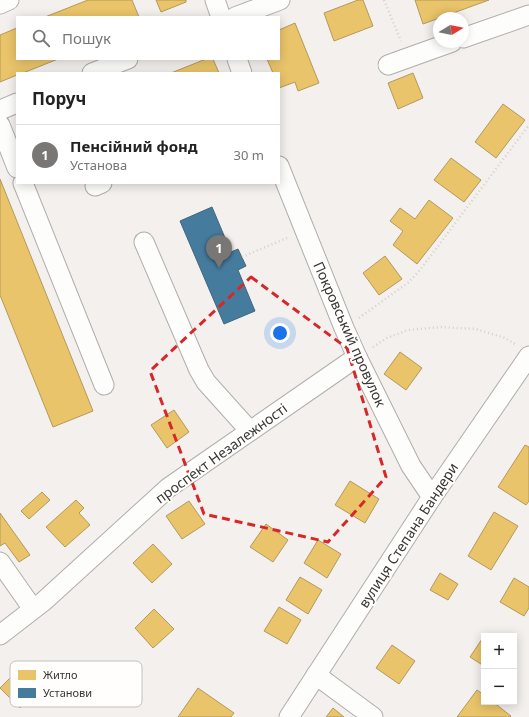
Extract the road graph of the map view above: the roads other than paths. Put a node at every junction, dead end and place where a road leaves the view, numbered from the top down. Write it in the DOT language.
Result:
graph roads {
  1 [pos="10,0"];
  2 [pos="215,0"];
  3 [pos="280,0"];
  4 [pos="0,4"];
  5 [pos="529,15"];
  6 [pos="221,16"];
  7 [pos="238,16"];
  8 [pos="469,36"];
  9 [pos="436,48"];
  10 [pos="126,60"];
  11 [pos="237,60"];
  12 [pos="388,65"];
  13 [pos="99,72"];
  14 [pos="242,72"];
  15 [pos="16,103"];
  16 [pos="0,110"];
  17 [pos="0,126"];
  18 [pos="16,166"];
  19 [pos="280,168"];
  20 [pos="23,184"];
  21 [pos="144,242"];
  22 [pos="523,350"];
  23 [pos="357,357"];
  24 [pos="104,386"];
  25 [pos="250,431"];
  26 [pos="432,497"];
  27 [pos="0,562"];
  28 [pos="6,584"];
  29 [pos="33,609"];
  30 [pos="0,636"];
  31 [pos="316,675"];
  32 [pos="289,717"];
  33 [pos="372,717"];
  1 -- 4 [label="street"];
  2 -- 6 [label="street"];
  3 -- 7 [label="street"];
  5 -- 8 [label="street"];
  9 -- 12 [label="street"];
  10 -- 13 [label="street"];
  11 -- 14 [label="street"];
  15 -- 16 [label="street"];
  17 -- 18 [label="street"];
  19 -- 23 [label="street, Покровський провулок"];
  20 -- 24 [label="street"];
  21 -- 25 [label="street"];
  22 -- 26 [label="street, вулиця Степана Бандери"];
  23 -- 25 [label="street, проспект Незалежності"];
  23 -- 26 [label="street, Покровський провулок"];
  25 -- 29 [label="street, проспект Незалежності"];
  26 -- 31 [label="street, вулиця Степана Бандери"];
  27 -- 28 [label="street"];
  28 -- 29 [label="street"];
  29 -- 30 [label="street, проспект Незалежності"];
  31 -- 32 [label="street, вулиця Степана Бандери"];
  31 -- 33 [label="street"];
}
